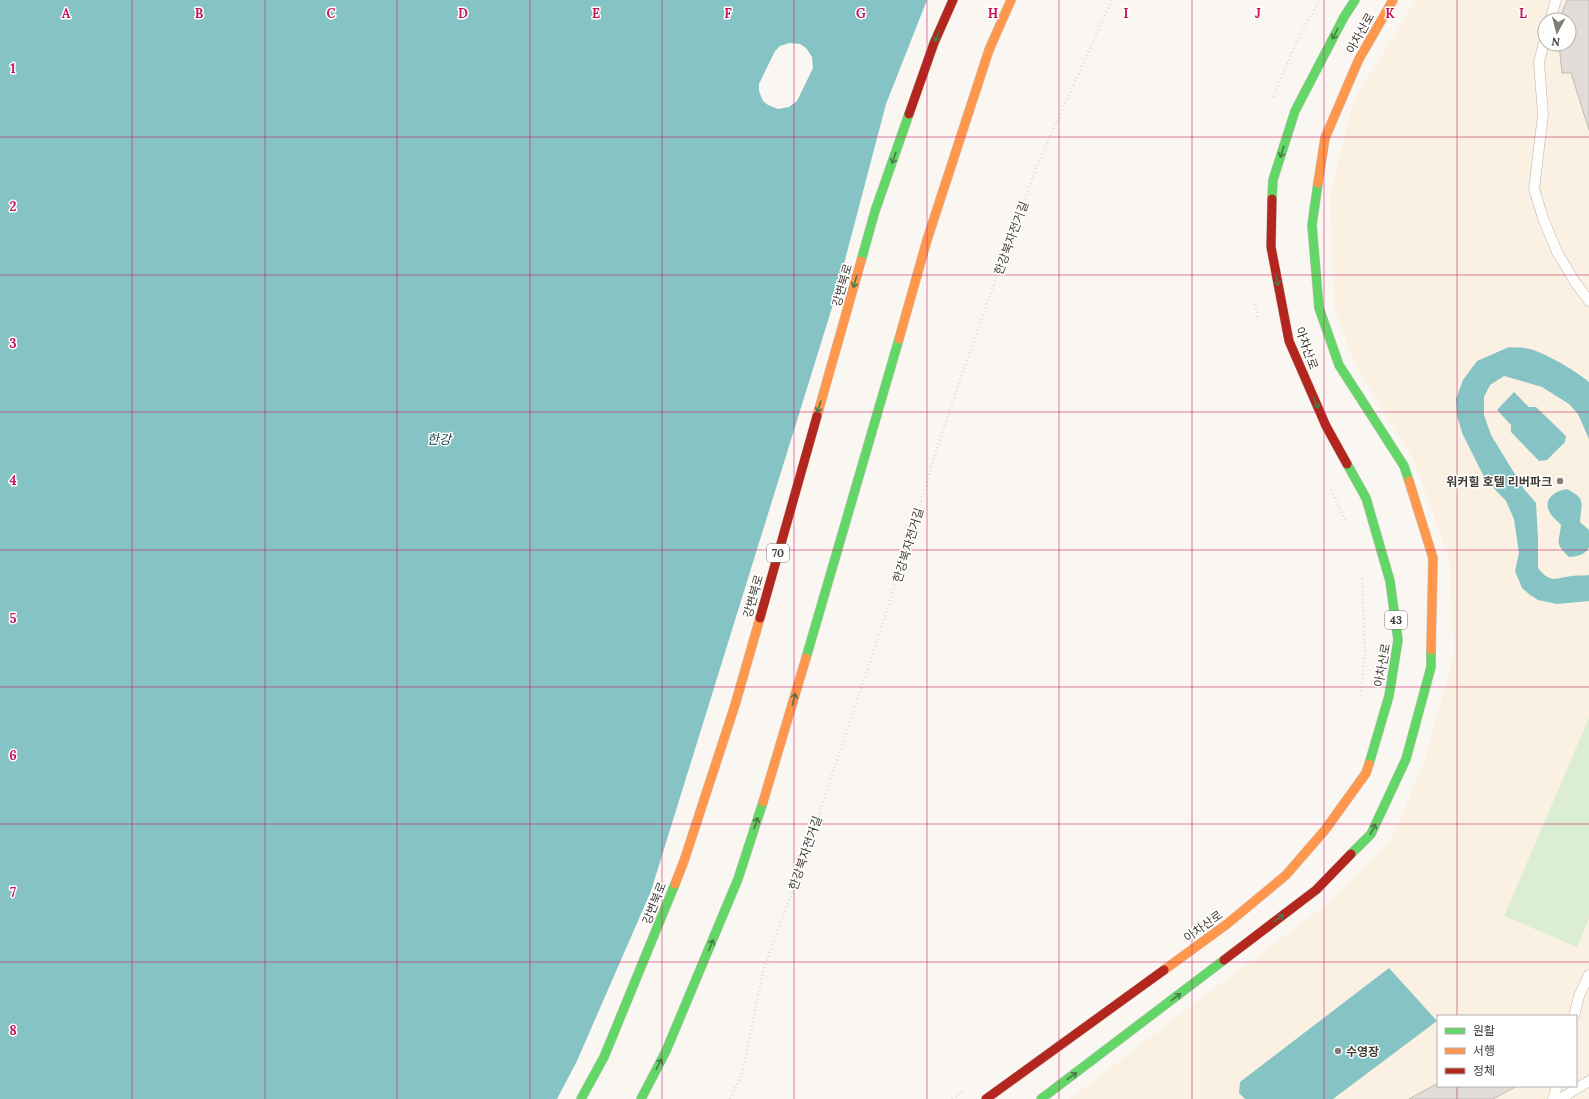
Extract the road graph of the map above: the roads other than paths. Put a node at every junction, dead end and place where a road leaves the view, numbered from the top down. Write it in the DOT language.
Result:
graph roads {
  1 [pos="953,0"];
  2 [pos="1011,0"];
  3 [pos="1355,0"];
  4 [pos="1393,0"];
  5 [pos="1556,0"];
  6 [pos="1552,12"];
  7 [pos="1542,52"];
  8 [pos="1589,301"];
  9 [pos="1589,975"];
  10 [pos="1574,1015"];
  11 [pos="1589,1082"];
  12 [pos="1557,1087"];
  13 [pos="581,1099"];
  14 [pos="641,1099"];
  15 [pos="986,1099"];
  16 [pos="1041,1099"];
  17 [pos="1553,1099"];
  18 [pos="1560,1099"];
  1 -- 13 [label="main road, 강변북로 / 70, one-way"];
  14 -- 2 [label="main road, one-way"];
  3 -- 15 [label="main road, 아차산로 / 43, one-way"];
  16 -- 4 [label="main road, 아차산로, one-way"];
  5 -- 6 [label="lane"];
  7 -- 8 [label="lane"];
  9 -- 10 [label="lane"];
  11 -- 18 [label="lane"];
  12 -- 17 [label="lane"];
}
